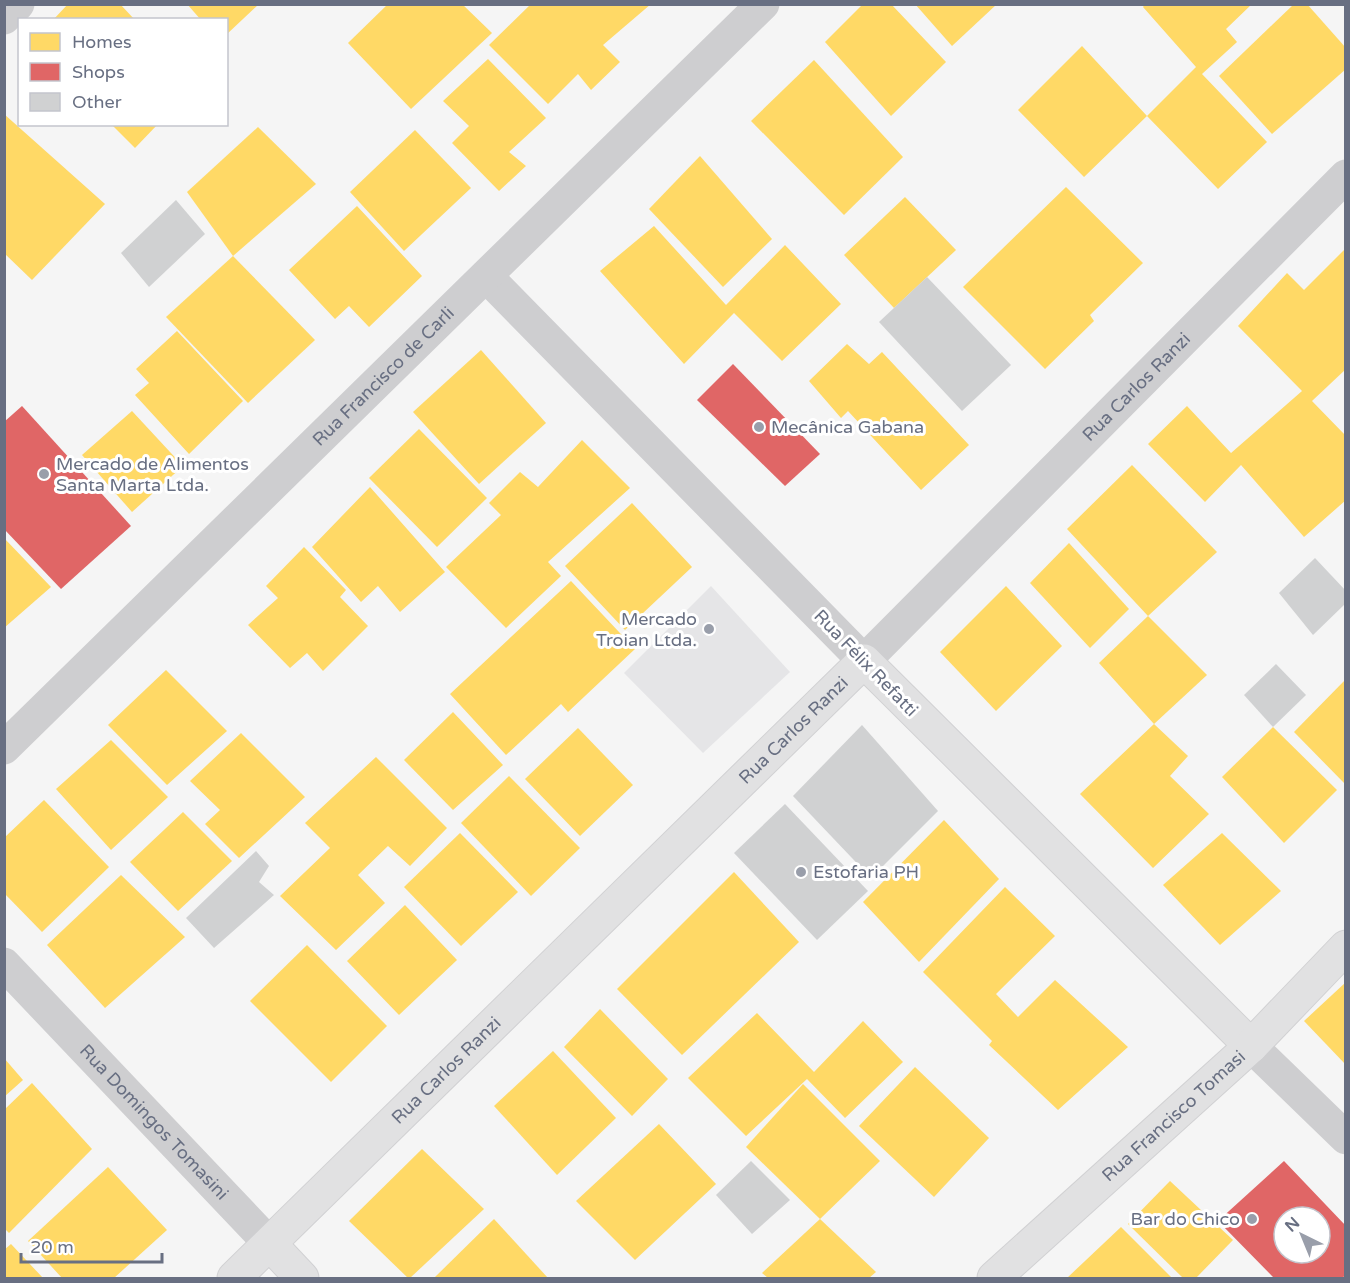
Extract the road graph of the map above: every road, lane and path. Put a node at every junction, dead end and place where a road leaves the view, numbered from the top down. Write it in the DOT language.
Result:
graph roads {
  1 [pos="18,4"];
  2 [pos="763,4"];
  3 [pos="4,18"];
  4 [pos="1346,176"];
  5 [pos="486,276"];
  6 [pos="864,661"];
  7 [pos="4,748"];
  8 [pos="1346,947"];
  9 [pos="4,964"];
  10 [pos="1251,1046"];
  11 [pos="1346,1138"];
  12 [pos="270,1244"];
  13 [pos="234,1278"];
  14 [pos="302,1278"];
  15 [pos="994,1278"];
  1 -- 3 [label="street"];
  2 -- 5 [label="street, Rua Francisco de Carli"];
  4 -- 6 [label="street, Rua Carlos Ranzi"];
  5 -- 6 [label="street, Rua Félix Refatti"];
  5 -- 7 [label="street, Rua Francisco de Carli"];
  6 -- 10 [label="main road, Rua Félix Refatti"];
  6 -- 12 [label="main road, Rua Carlos Ranzi"];
  8 -- 10 [label="main road, Rua Francisco Tomasi"];
  9 -- 12 [label="street, Rua Domingos Tomasini"];
  10 -- 11 [label="street"];
  10 -- 15 [label="main road, Rua Francisco Tomasi"];
  12 -- 13 [label="main road, Rua Carlos Ranzi"];
  12 -- 14 [label="main road, Rua Domingos Tomasini"];
}
